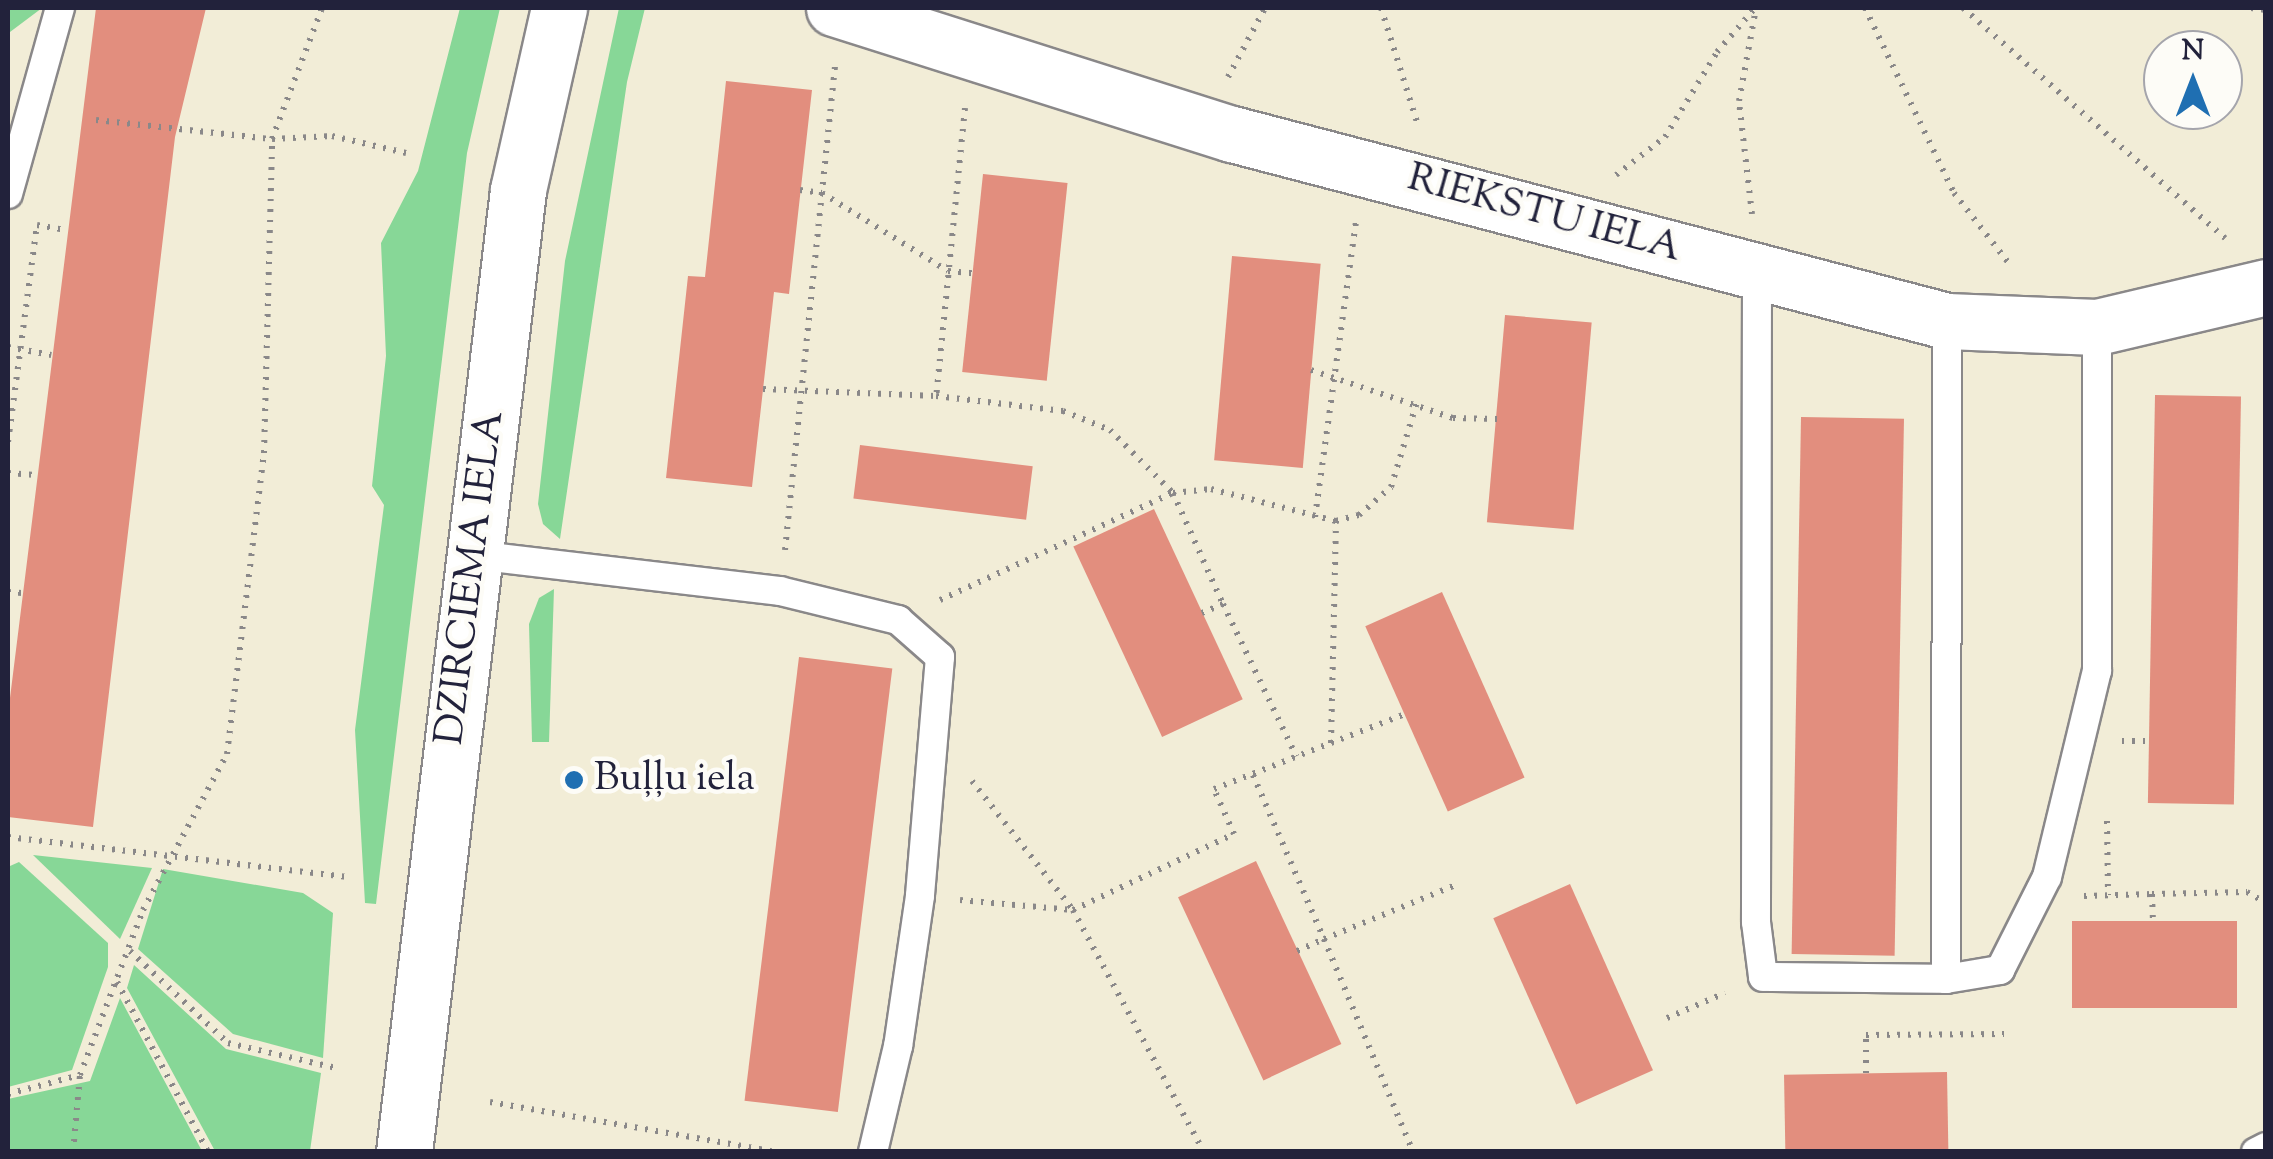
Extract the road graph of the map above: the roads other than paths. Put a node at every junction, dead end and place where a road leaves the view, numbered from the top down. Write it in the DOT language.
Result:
graph roads {
  1 [pos="60,8"];
  2 [pos="559,8"];
  3 [pos="838,8"];
  4 [pos="8,194"];
  5 [pos="2252,269"];
  6 [pos="1758,271"];
  7 [pos="1948,321"];
  8 [pos="2098,326"];
  9 [pos="474,555"];
  10 [pos="1946,979"];
  11 [pos="2266,1147"];
  12 [pos="404,1152"];
  13 [pos="873,1152"];
  14 [pos="2256,1152"];
  1 -- 4 [label="lane"];
  2 -- 9 [label="street, DZIRCIEMA IELA"];
  3 -- 6 [label="street, RIEKSTU IELA"];
  5 -- 8 [label="street, RIEKSTU IELA"];
  6 -- 7 [label="street, RIEKSTU IELA"];
  6 -- 10 [label="lane"];
  7 -- 8 [label="street, RIEKSTU IELA"];
  7 -- 10 [label="lane"];
  8 -- 10 [label="lane"];
  9 -- 12 [label="street, DZIRCIEMA IELA"];
  9 -- 13 [label="lane"];
  11 -- 14 [label="lane"];
}
